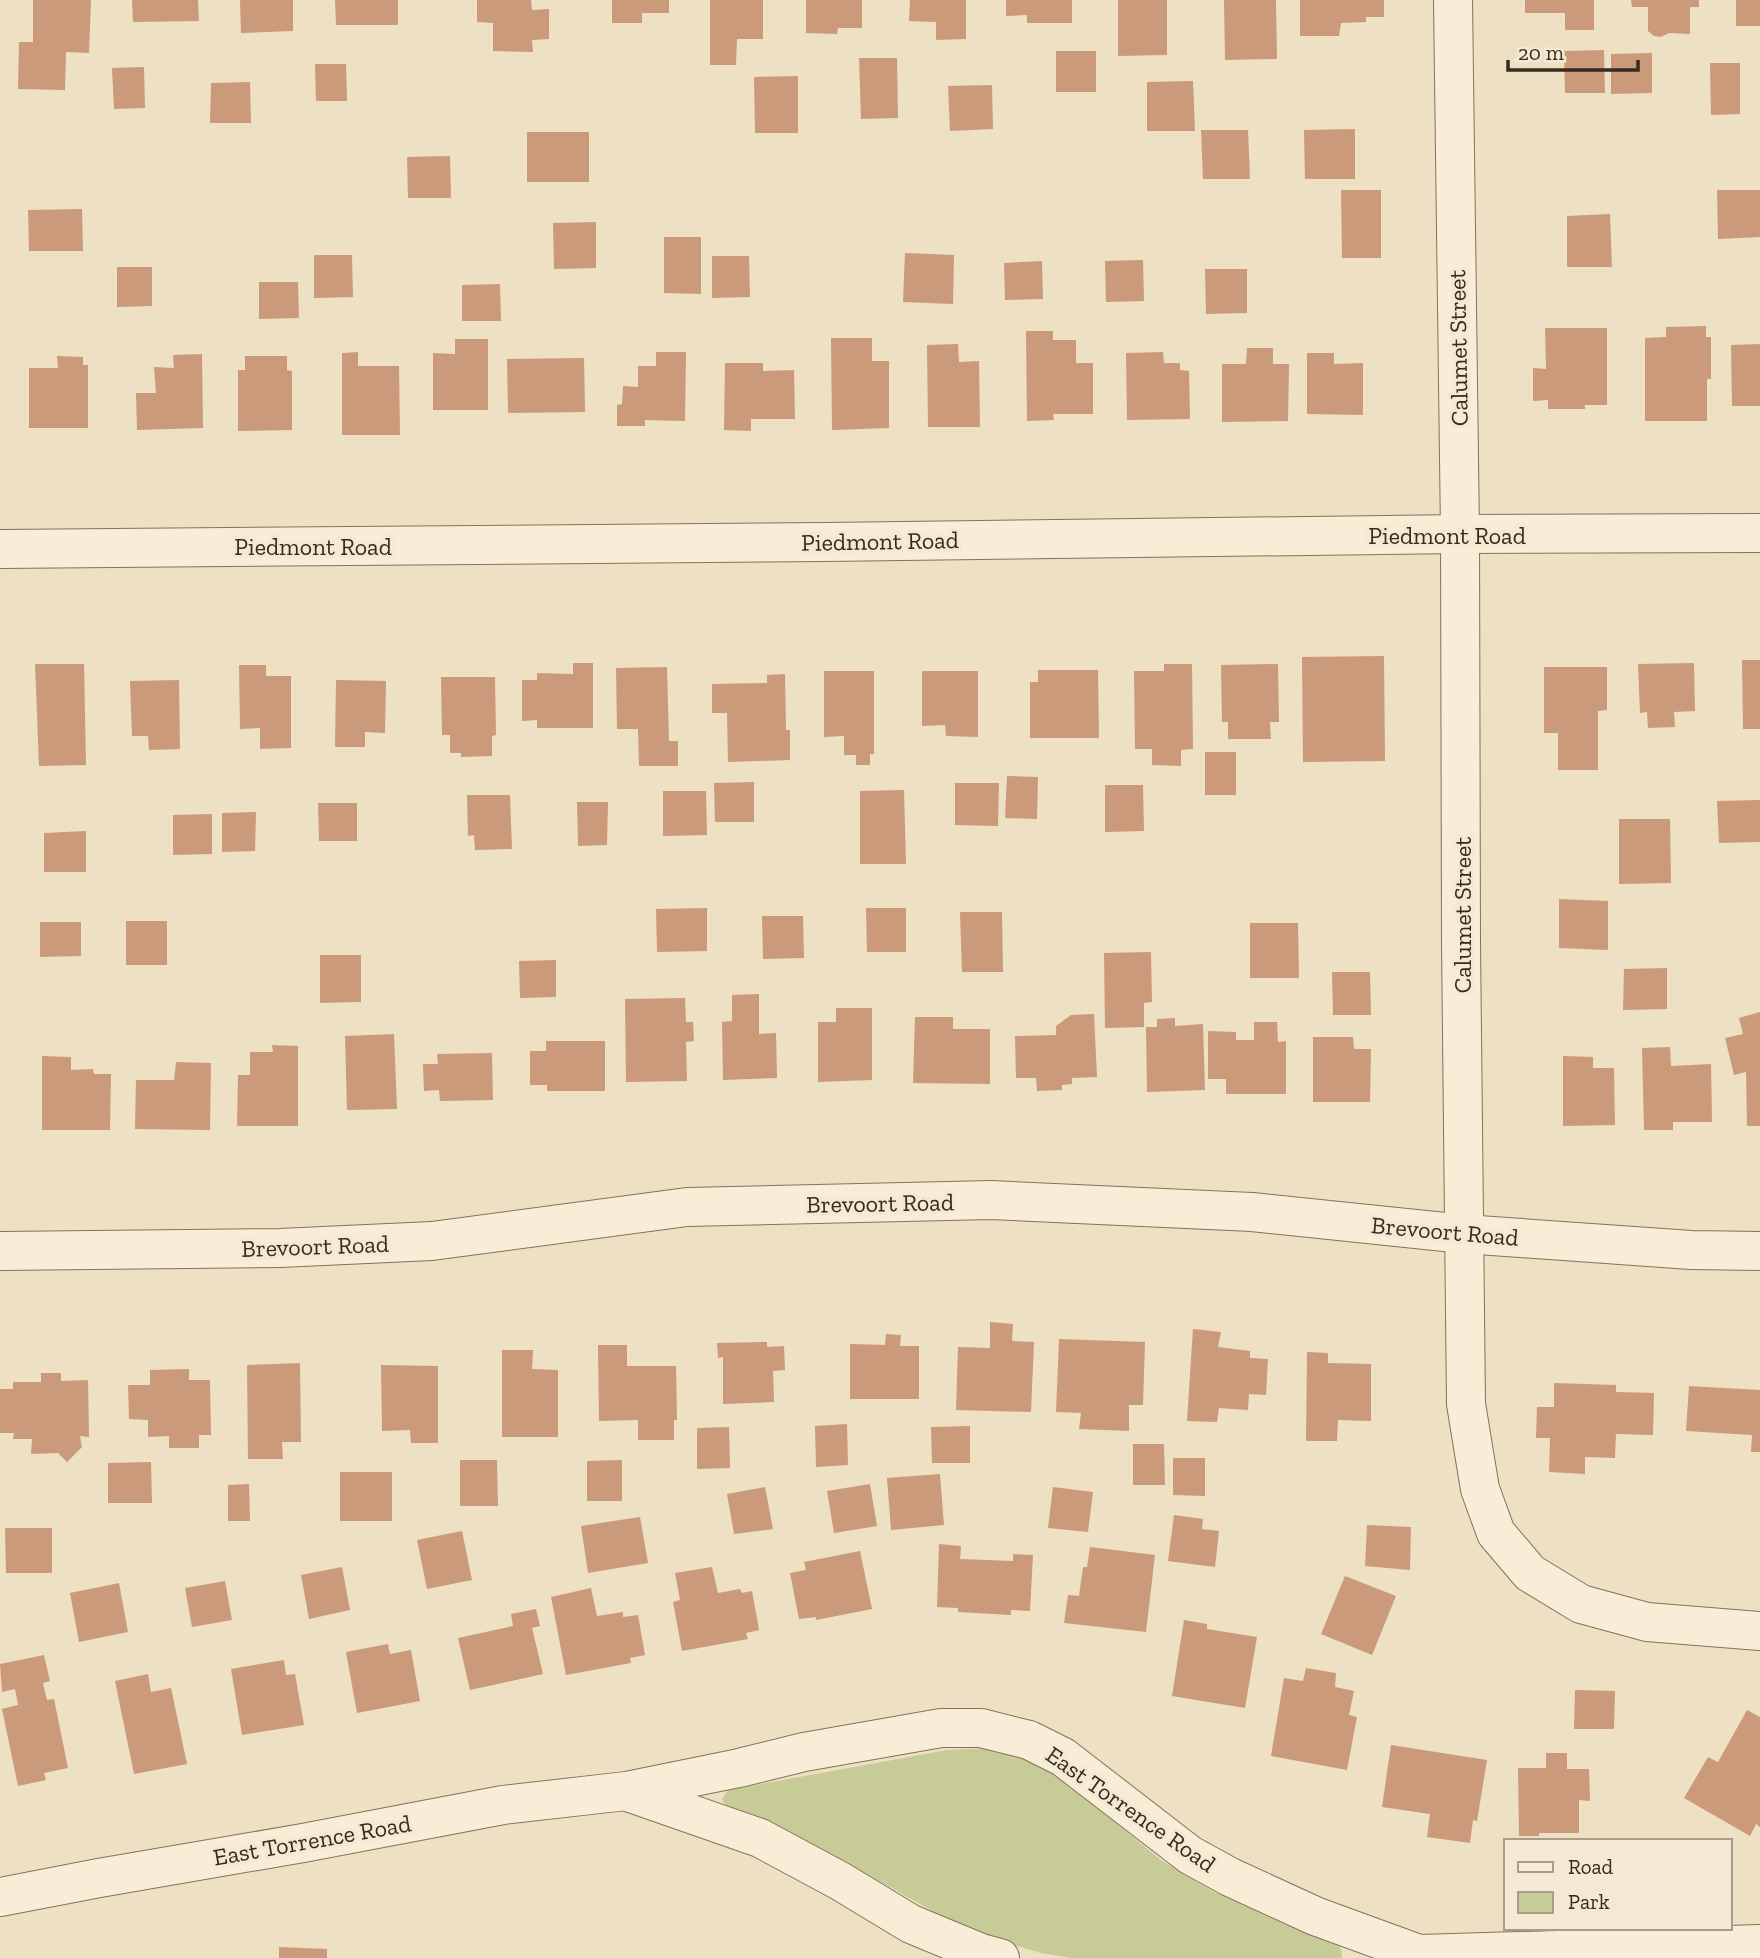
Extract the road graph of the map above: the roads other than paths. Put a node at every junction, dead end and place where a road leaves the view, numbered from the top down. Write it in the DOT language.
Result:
graph roads {
  1 [pos="1453,0"];
  2 [pos="1760,533"];
  3 [pos="1460,534"];
  4 [pos="0,550"];
  5 [pos="1464,1234"];
  6 [pos="0,1251"];
  7 [pos="1760,1251"];
  8 [pos="1760,1631"];
  9 [pos="626,1791"];
  10 [pos="0,1897"];
  11 [pos="1760,1944"];
  12 [pos="1414,1956"];
  13 [pos="1000,1958"];
  1 -- 3 [label="street, Calumet Street"];
  2 -- 3 [label="street, Piedmont Road"];
  3 -- 4 [label="street, Piedmont Road"];
  3 -- 5 [label="street, Calumet Street"];
  5 -- 6 [label="street, Brevoort Road"];
  5 -- 7 [label="street, Brevoort Road"];
  5 -- 8 [label="street, Calumet Street"];
  9 -- 10 [label="street, East Torrence Road"];
  9 -- 12 [label="street, East Torrence Road"];
  9 -- 13 [label="street, East Torrence Road"];
  11 -- 12 [label="street, East Torrence Road"];
}
